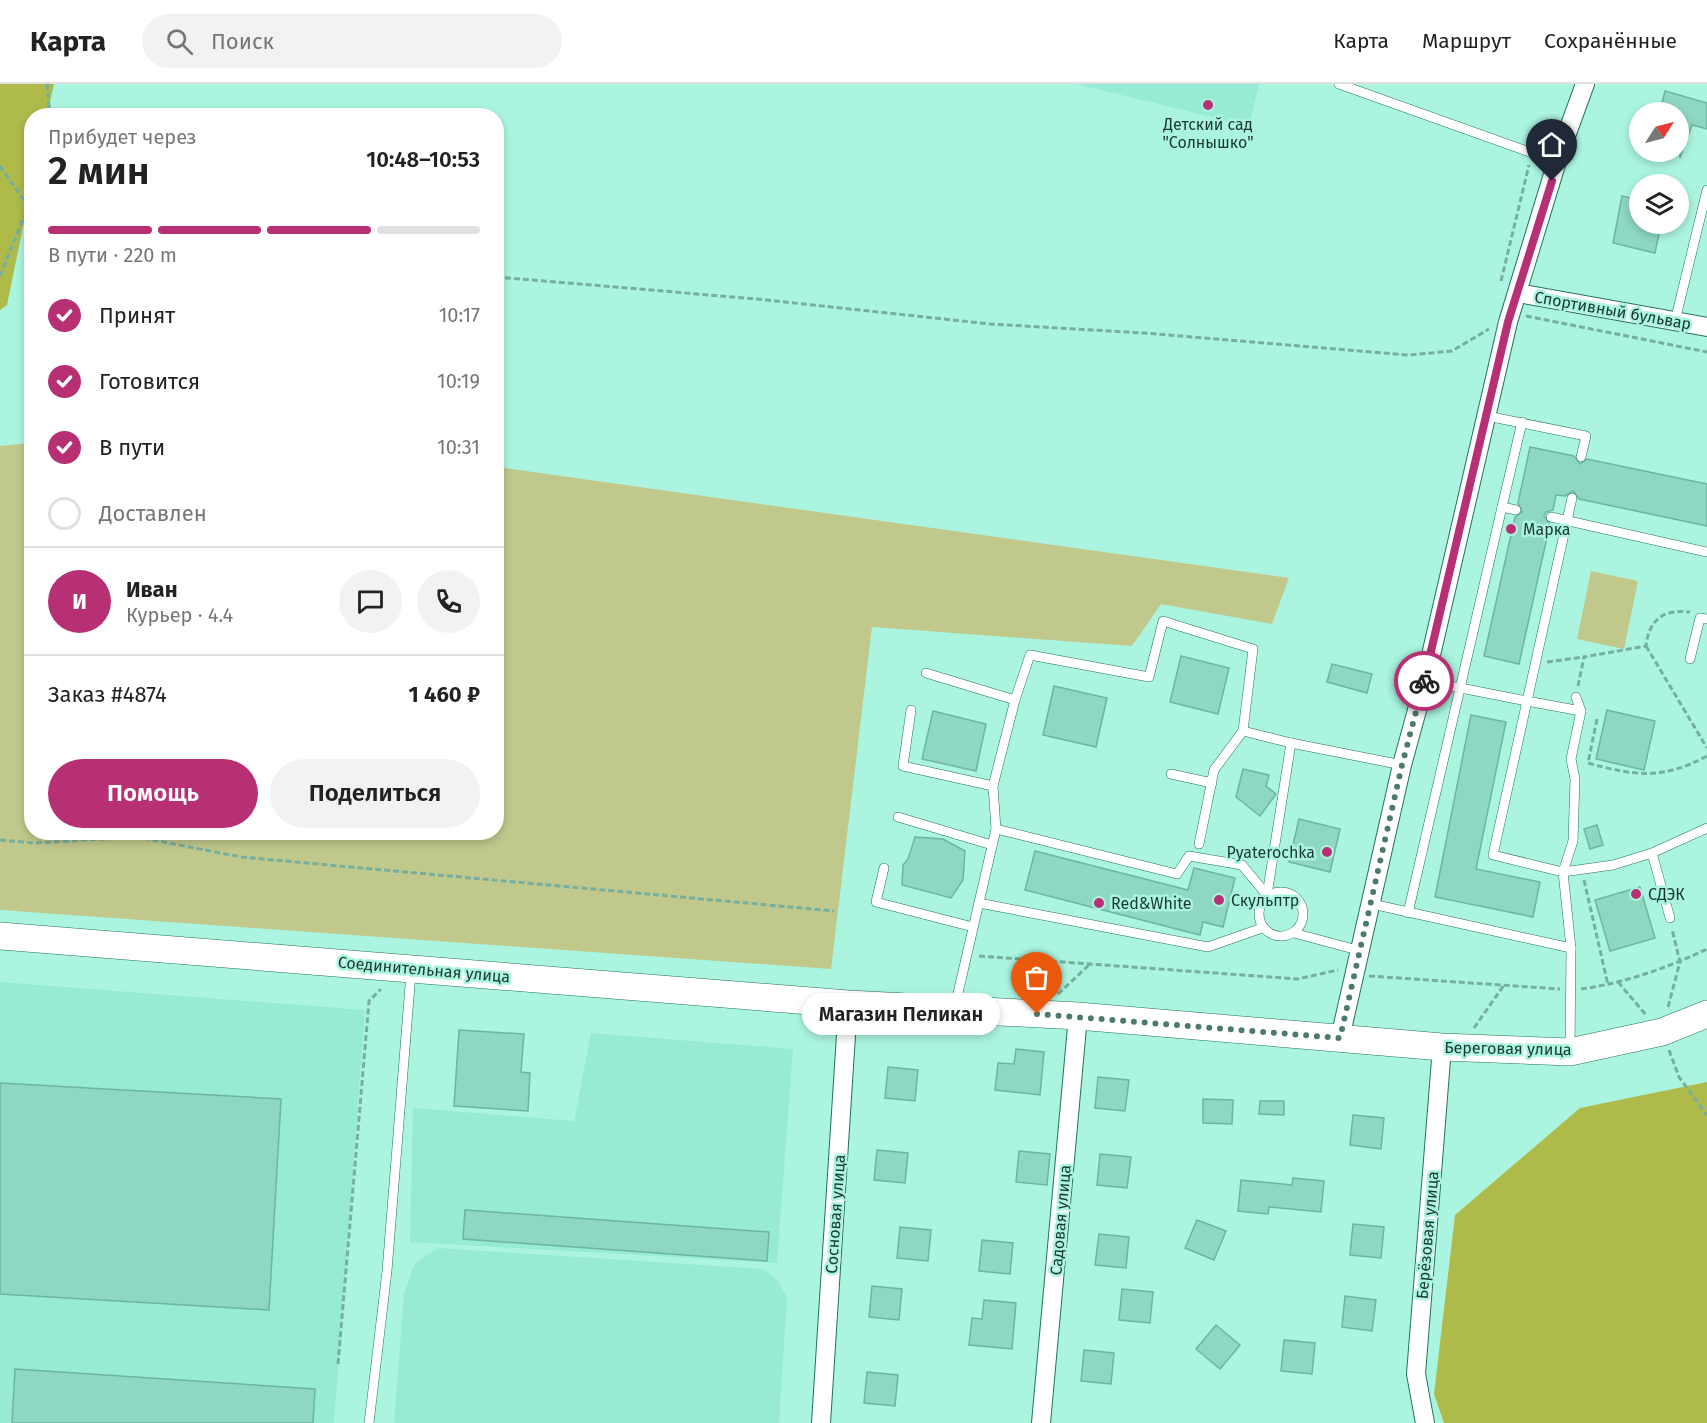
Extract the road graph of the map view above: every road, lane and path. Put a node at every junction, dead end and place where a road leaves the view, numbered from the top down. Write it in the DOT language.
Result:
graph roads {
  1 [pos="47,84"];
  2 [pos="1339,84"];
  3 [pos="1585,84"];
  4 [pos="49,108"];
  5 [pos="1558,158"];
  6 [pos="0,166"];
  7 [pos="1707,190"];
  8 [pos="24,201"];
  9 [pos="24,217"];
  10 [pos="0,276"];
  11 [pos="504,278"];
  12 [pos="1518,293"];
  13 [pos="1510,318"];
  14 [pos="1676,321"];
  15 [pos="1707,327"];
  16 [pos="1707,352"];
  17 [pos="1487,416"];
  18 [pos="1522,422"];
  19 [pos="1581,458"];
  20 [pos="1572,498"];
  21 [pos="1502,507"];
  22 [pos="1516,510"];
  23 [pos="1551,517"];
  24 [pos="1566,521"];
  25 [pos="1707,552"];
  26 [pos="1703,617"];
  27 [pos="1646,646"];
  28 [pos="1584,657"];
  29 [pos="1690,659"];
  30 [pos="1535,663"];
  31 [pos="926,673"];
  32 [pos="1425,681"];
  33 [pos="1460,687"];
  34 [pos="1576,697"];
  35 [pos="1015,700"];
  36 [pos="1527,701"];
  37 [pos="911,710"];
  38 [pos="1581,711"];
  39 [pos="1596,719"];
  40 [pos="1243,731"];
  41 [pos="1291,743"];
  42 [pos="1707,748"];
  43 [pos="1707,756"];
  44 [pos="1402,765"];
  45 [pos="1171,774"];
  46 [pos="1212,783"];
  47 [pos="993,786"];
  48 [pos="898,817"];
  49 [pos="1707,828"];
  50 [pos="996,829"];
  51 [pos="0,840"];
  52 [pos="86,840"];
  53 [pos="153,840"];
  54 [pos="1199,844"];
  55 [pos="992,845"];
  56 [pos="1652,853"];
  57 [pos="884,868"];
  58 [pos="1581,870"];
  59 [pos="1563,872"];
  60 [pos="1267,895"];
  61 [pos="979,903"];
  62 [pos="1372,904"];
  63 [pos="834,911"];
  64 [pos="1408,913"];
  65 [pos="1670,918"];
  66 [pos="973,927"];
  67 [pos="1262,928"];
  68 [pos="1294,933"];
  69 [pos="0,936"];
  70 [pos="1570,948"];
  71 [pos="1707,948"];
  72 [pos="1361,951"];
  73 [pos="967,955"];
  74 [pos="1680,962"];
  75 [pos="411,967"];
  76 [pos="1347,972"];
  77 [pos="1618,982"];
  78 [pos="386,983"];
  79 [pos="1504,985"];
  80 [pos="1608,985"];
  81 [pos="1571,990"];
  82 [pos="848,1004"];
  83 [pos="954,1010"];
  84 [pos="1707,1014"];
  85 [pos="1078,1016"];
  86 [pos="1662,1032"];
  87 [pos="1340,1038"];
  88 [pos="1451,1047"];
  89 [pos="1570,1052"];
  90 [pos="1707,1115"];
  91 [pos="338,1364"];
  92 [pos="369,1423"];
  93 [pos="822,1423"];
  94 [pos="1041,1423"];
  95 [pos="1425,1423"];
  1 -- 4 [label="path"];
  2 -- 5 [label="lane"];
  3 -- 5 [label="street"];
  5 -- 12 [label="street"];
  6 -- 8 [label="path"];
  7 -- 14 [label="lane"];
  9 -- 10 [label="path"];
  11 -- 13 [label="path"];
  12 -- 13 [label="street"];
  12 -- 14 [label="street, Спортивный бульвар"];
  13 -- 16 [label="path"];
  13 -- 17 [label="street"];
  14 -- 15 [label="street, Спортивный бульвар"];
  17 -- 18 [label="lane"];
  17 -- 32 [label="street"];
  18 -- 19 [label="lane"];
  18 -- 21 [label="lane"];
  20 -- 24 [label="lane"];
  21 -- 22 [label="lane"];
  21 -- 33 [label="lane"];
  23 -- 24 [label="lane"];
  24 -- 25 [label="lane"];
  24 -- 30 [label="lane"];
  26 -- 27 [label="path"];
  26 -- 29 [label="lane"];
  27 -- 28 [label="path"];
  27 -- 42 [label="path"];
  28 -- 30 [label="path"];
  28 -- 34 [label="path"];
  30 -- 36 [label="lane"];
  31 -- 35 [label="lane"];
  32 -- 33 [label="lane"];
  32 -- 44 [label="street"];
  33 -- 36 [label="lane"];
  33 -- 64 [label="lane"];
  34 -- 38 [label="lane"];
  35 -- 40 [label="lane"];
  35 -- 47 [label="lane"];
  36 -- 38 [label="lane"];
  36 -- 59 [label="lane"];
  37 -- 47 [label="lane"];
  38 -- 59 [label="lane"];
  39 -- 43 [label="path"];
  40 -- 41 [label="lane"];
  40 -- 46 [label="lane"];
  41 -- 44 [label="lane"];
  41 -- 60 [label="lane"];
  44 -- 62 [label="street"];
  45 -- 46 [label="lane"];
  46 -- 54 [label="lane"];
  47 -- 50 [label="lane"];
  48 -- 55 [label="lane"];
  49 -- 56 [label="lane"];
  50 -- 55 [label="lane"];
  50 -- 60 [label="lane"];
  51 -- 52 [label="path"];
  53 -- 63 [label="path"];
  55 -- 61 [label="lane"];
  56 -- 58 [label="lane"];
  56 -- 65 [label="lane"];
  57 -- 66 [label="lane"];
  58 -- 59 [label="lane"];
  58 -- 80 [label="path"];
  59 -- 70 [label="lane"];
  60 -- 67 [label="lane"];
  60 -- 68 [label="lane"];
  61 -- 66 [label="lane"];
  61 -- 67 [label="lane"];
  62 -- 64 [label="lane"];
  62 -- 72 [label="street"];
  64 -- 70 [label="lane"];
  65 -- 74 [label="path"];
  66 -- 73 [label="lane"];
  67 -- 68 [label="lane"];
  68 -- 72 [label="lane"];
  69 -- 75 [label="street, Соединительная улица"];
  70 -- 81 [label="lane"];
  71 -- 74 [label="path"];
  72 -- 76 [label="street"];
  73 -- 76 [label="path"];
  73 -- 83 [label="lane"];
  74 -- 77 [label="path"];
  74 -- 86 [label="path"];
  75 -- 82 [label="street, Соединительная улица"];
  75 -- 92 [label="lane"];
  76 -- 79 [label="path"];
  76 -- 87 [label="street"];
  77 -- 80 [label="path"];
  77 -- 86 [label="path"];
  78 -- 91 [label="path"];
  79 -- 81 [label="path"];
  79 -- 88 [label="path"];
  80 -- 81 [label="path"];
  81 -- 89 [label="lane"];
  82 -- 83 [label="street, Соединительная улица"];
  82 -- 93 [label="street, Сосновая улица"];
  83 -- 85 [label="street, Соединительная улица"];
  84 -- 86 [label="street, Береговая улица"];
  85 -- 87 [label="street, Береговая улица"];
  85 -- 94 [label="street, Садовая улица"];
  86 -- 89 [label="street, Береговая улица"];
  86 -- 90 [label="path"];
  87 -- 88 [label="street, Береговая улица"];
  88 -- 89 [label="street, Береговая улица"];
  88 -- 95 [label="street, Берёзовая улица"];
}
